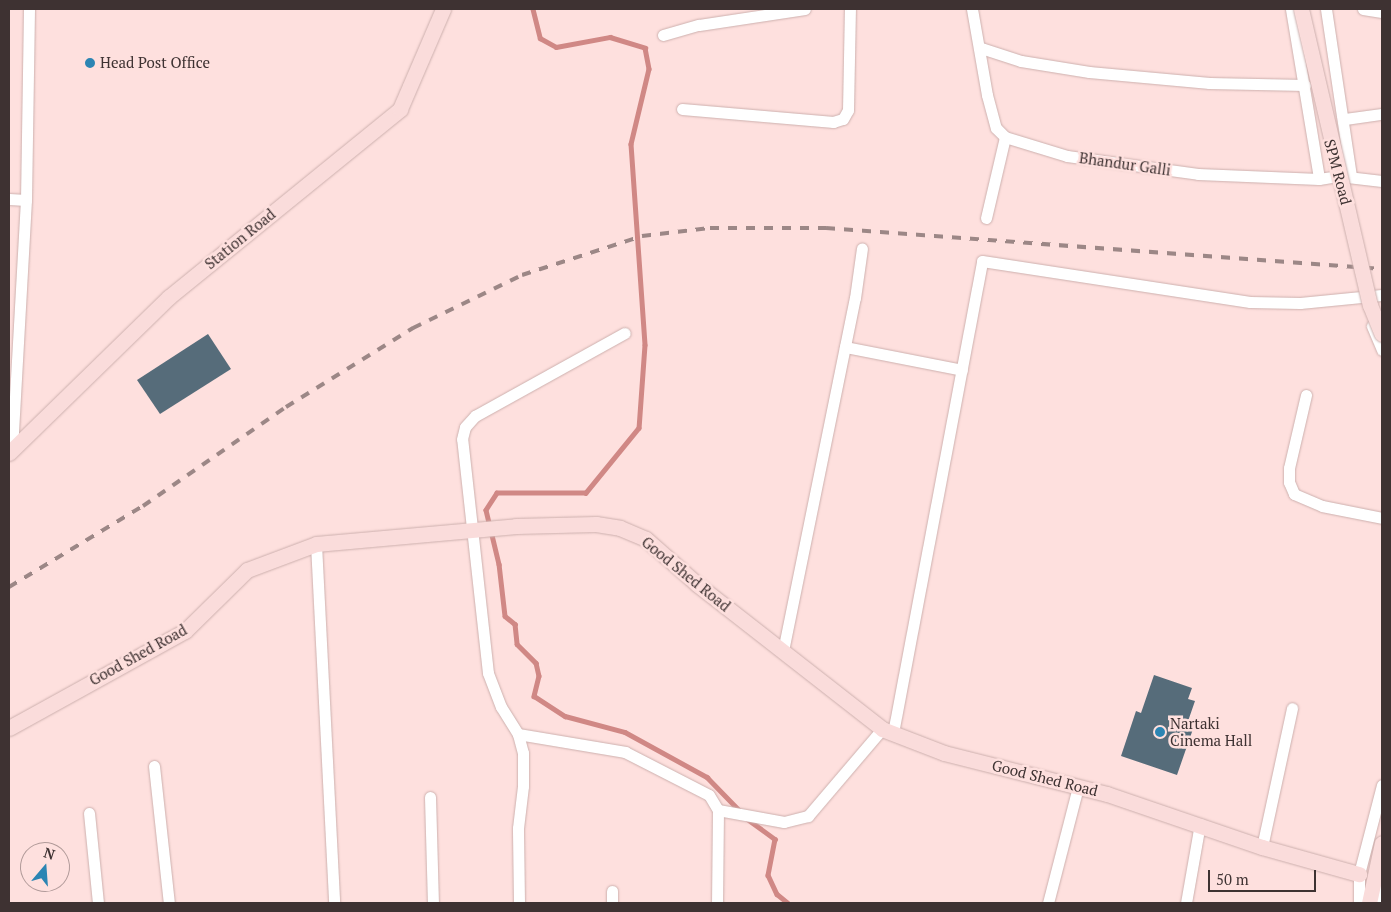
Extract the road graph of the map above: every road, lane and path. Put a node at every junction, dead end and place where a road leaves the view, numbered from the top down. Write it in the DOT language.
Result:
graph roads {
  1 [pos="29,9"];
  2 [pos="443,9"];
  3 [pos="805,9"];
  4 [pos="850,9"];
  5 [pos="972,9"];
  6 [pos="1291,9"];
  7 [pos="1301,9"];
  8 [pos="1326,9"];
  9 [pos="1362,9"];
  10 [pos="1382,12"];
  11 [pos="663,35"];
  12 [pos="981,48"];
  13 [pos="1305,85"];
  14 [pos="682,109"];
  15 [pos="1382,114"];
  16 [pos="1345,119"];
  17 [pos="1005,137"];
  18 [pos="1351,177"];
  19 [pos="1319,179"];
  20 [pos="1382,181"];
  21 [pos="9,199"];
  22 [pos="26,200"];
  23 [pos="986,218"];
  24 [pos="862,248"];
  25 [pos="1382,295"];
  26 [pos="1360,300"];
  27 [pos="624,332"];
  28 [pos="1382,334"];
  29 [pos="845,348"];
  30 [pos="1382,350"];
  31 [pos="962,370"];
  32 [pos="1306,395"];
  33 [pos="10,451"];
  34 [pos="1382,518"];
  35 [pos="478,529"];
  36 [pos="316,544"];
  37 [pos="783,651"];
  38 [pos="1292,708"];
  39 [pos="9,728"];
  40 [pos="887,731"];
  41 [pos="518,734"];
  42 [pos="154,766"];
  43 [pos="1382,785"];
  44 [pos="1078,787"];
  45 [pos="430,797"];
  46 [pos="718,810"];
  47 [pos="89,813"];
  48 [pos="1200,824"];
  49 [pos="1382,843"];
  50 [pos="1262,846"];
  51 [pos="1359,874"];
  52 [pos="1382,889"];
  53 [pos="612,891"];
  54 [pos="98,903"];
  55 [pos="169,903"];
  56 [pos="334,903"];
  57 [pos="432,903"];
  58 [pos="519,903"];
  59 [pos="612,903"];
  60 [pos="717,903"];
  61 [pos="1048,903"];
  62 [pos="1186,903"];
  63 [pos="1359,903"];
  64 [pos="1369,903"];
  65 [pos="1378,903"];
  1 -- 22 [label="street"];
  2 -- 33 [label="street, Station Road"];
  3 -- 11 [label="street"];
  4 -- 14 [label="street"];
  5 -- 12 [label="street"];
  6 -- 13 [label="street"];
  7 -- 28 [label="street, SPM Road, bridge"];
  8 -- 16 [label="street"];
  9 -- 10 [label="street"];
  12 -- 13 [label="street"];
  12 -- 17 [label="street"];
  13 -- 19 [label="street"];
  15 -- 16 [label="street"];
  16 -- 18 [label="street"];
  17 -- 19 [label="street, Bhandur Galli"];
  17 -- 23 [label="street"];
  18 -- 19 [label="street, Bhandur Galli"];
  18 -- 20 [label="street, Bhandur Galli"];
  21 -- 22 [label="street"];
  22 -- 33 [label="street"];
  24 -- 29 [label="street"];
  25 -- 26 [label="street"];
  26 -- 30 [label="street"];
  26 -- 31 [label="street"];
  27 -- 35 [label="street"];
  29 -- 31 [label="street"];
  29 -- 37 [label="street"];
  31 -- 40 [label="street"];
  32 -- 34 [label="street"];
  35 -- 36 [label="street, Good Shed Road"];
  35 -- 37 [label="street, Good Shed Road"];
  35 -- 41 [label="street"];
  36 -- 39 [label="street, Good Shed Road"];
  36 -- 56 [label="street"];
  37 -- 40 [label="street, Good Shed Road"];
  38 -- 50 [label="street"];
  40 -- 44 [label="street, Good Shed Road"];
  40 -- 46 [label="street"];
  41 -- 46 [label="street"];
  41 -- 58 [label="street"];
  42 -- 55 [label="street"];
  43 -- 51 [label="street"];
  44 -- 48 [label="street, Good Shed Road"];
  44 -- 61 [label="street"];
  45 -- 57 [label="street"];
  46 -- 60 [label="street"];
  47 -- 54 [label="street"];
  48 -- 50 [label="street, Good Shed Road"];
  48 -- 62 [label="street"];
  49 -- 64 [label="street"];
  50 -- 51 [label="street, Good Shed Road"];
  51 -- 63 [label="street"];
  52 -- 65 [label="street"];
  53 -- 59 [label="street"];
}
